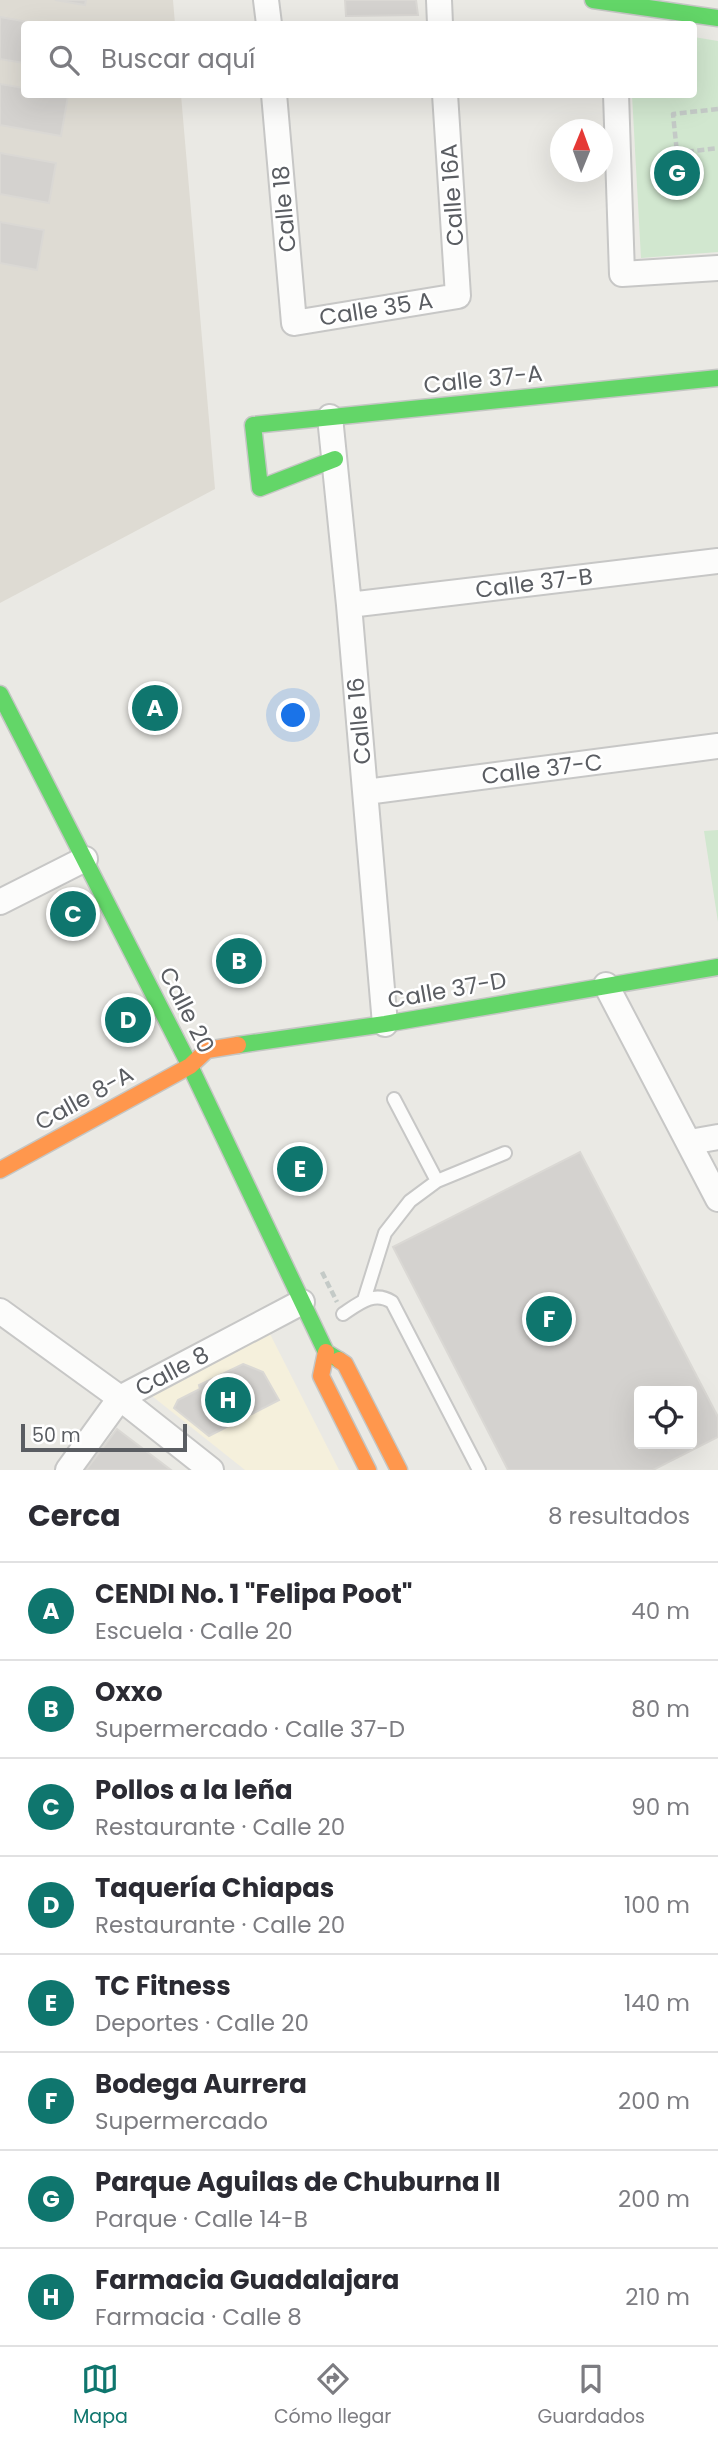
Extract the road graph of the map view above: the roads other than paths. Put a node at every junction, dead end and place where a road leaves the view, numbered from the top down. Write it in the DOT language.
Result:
graph roads {
  1 [pos="266,0"];
  2 [pos="439,0"];
  3 [pos="608,7"];
  4 [pos="718,18"];
  5 [pos="268,21"];
  6 [pos="440,21"];
  7 [pos="274,98"];
  8 [pos="445,98"];
  9 [pos="616,98"];
  10 [pos="718,268"];
  11 [pos="458,296"];
  12 [pos="294,323"];
  13 [pos="718,378"];
  14 [pos="330,418"];
  15 [pos="335,458"];
  16 [pos="718,561"];
  17 [pos="349,605"];
  18 [pos="0,694"];
  19 [pos="718,746"];
  20 [pos="366,792"];
  21 [pos="85,859"];
  22 [pos="0,902"];
  23 [pos="718,967"];
  24 [pos="606,985"];
  25 [pos="385,1024"];
  26 [pos="190,1066"];
  27 [pos="394,1099"];
  28 [pos="718,1137"];
  29 [pos="690,1142"];
  30 [pos="505,1153"];
  31 [pos="0,1170"];
  32 [pos="437,1181"];
  33 [pos="718,1199"];
  34 [pos="364,1300"];
  35 [pos="302,1302"];
  36 [pos="0,1311"];
  37 [pos="343,1314"];
  38 [pos="326,1352"];
  39 [pos="120,1398"];
  40 [pos="68,1470"];
  41 [pos="211,1470"];
  42 [pos="368,1470"];
  43 [pos="398,1470"];
  44 [pos="479,1470"];
  1 -- 5 [label="street"];
  2 -- 6 [label="street"];
  3 -- 4 [label="street"];
  7 -- 12 [label="street, Calle 18"];
  8 -- 11 [label="street, Calle 16A"];
  9 -- 10 [label="street"];
  11 -- 12 [label="street, Calle 35 A"];
  13 -- 14 [label="street, Calle 37-A"];
  14 -- 15 [label="street, Calle 16"];
  14 -- 15 [label="street, Calle 37-A"];
  15 -- 17 [label="street, Calle 16"];
  16 -- 17 [label="street, Calle 37-B"];
  17 -- 20 [label="street, Calle 16"];
  18 -- 21 [label="street, Calle 20"];
  19 -- 20 [label="street, Calle 37-C"];
  20 -- 25 [label="street, Calle 16"];
  21 -- 22 [label="street"];
  21 -- 26 [label="street, Calle 20"];
  23 -- 24 [label="street, Calle 37-D"];
  24 -- 25 [label="street, Calle 37-D"];
  24 -- 29 [label="street"];
  25 -- 26 [label="street, Calle 37-D"];
  26 -- 31 [label="street, Calle 8-A"];
  26 -- 35 [label="street, Calle 20"];
  27 -- 32 [label="lane"];
  28 -- 29 [label="street"];
  29 -- 33 [label="street"];
  30 -- 32 [label="lane"];
  32 -- 34 [label="lane"];
  34 -- 37 [label="lane"];
  34 -- 44 [label="lane"];
  35 -- 38 [label="street, Calle 20"];
  35 -- 39 [label="street, Calle 8"];
  36 -- 39 [label="street"];
  38 -- 42 [label="street, Calle 20"];
  38 -- 43 [label="street, Calle 20"];
  39 -- 40 [label="street, Calle 8"];
  39 -- 41 [label="street"];
}
